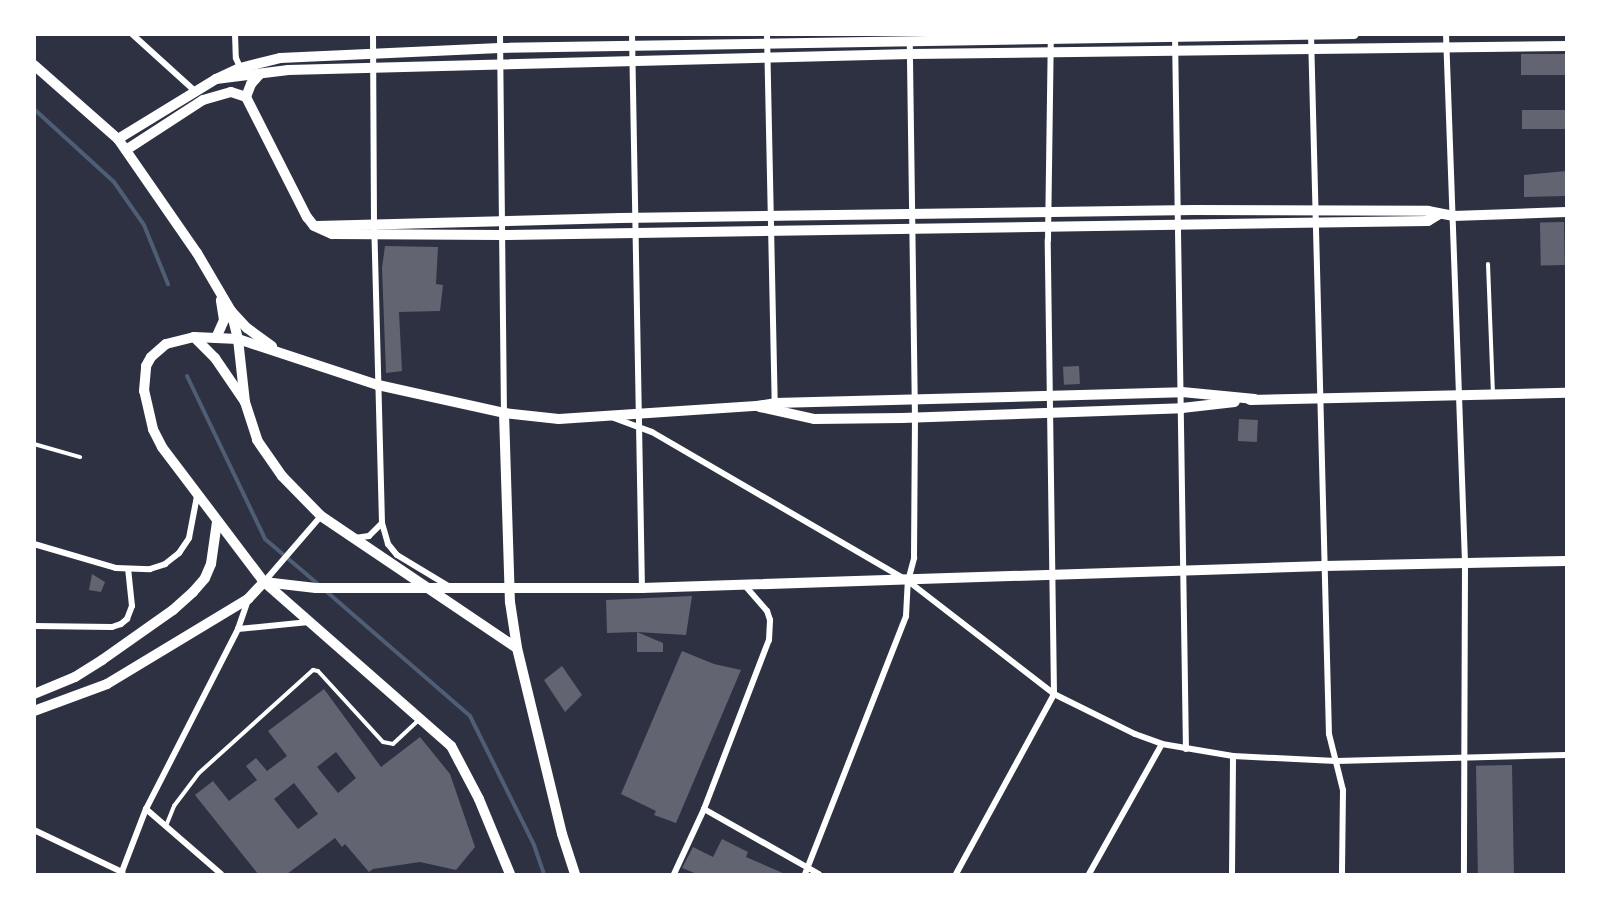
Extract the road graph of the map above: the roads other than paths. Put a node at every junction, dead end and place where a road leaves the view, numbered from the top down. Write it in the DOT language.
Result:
graph roads {
  1 [pos="132,34"];
  2 [pos="235,34"];
  3 [pos="373,34"];
  4 [pos="500,34"];
  5 [pos="632,34"];
  6 [pos="1354,34"];
  7 [pos="1446,34"];
  8 [pos="1311,35"];
  9 [pos="1051,36"];
  10 [pos="1175,36"];
  11 [pos="851,38"];
  12 [pos="767,40"];
  13 [pos="910,41"];
  14 [pos="1566,46"];
  15 [pos="632,47"];
  16 [pos="1446,47"];
  17 [pos="500,48"];
  18 [pos="1311,49"];
  19 [pos="1175,51"];
  20 [pos="1049,53"];
  21 [pos="373,54"];
  22 [pos="910,54"];
  23 [pos="851,56"];
  24 [pos="767,59"];
  25 [pos="632,63"];
  26 [pos="501,66"];
  27 [pos="36,69"];
  28 [pos="374,69"];
  29 [pos="241,73"];
  30 [pos="260,74"];
  31 [pos="195,90"];
  32 [pos="246,97"];
  33 [pos="204,100"];
  34 [pos="118,139"];
  35 [pos="126,150"];
  36 [pos="1316,209"];
  37 [pos="1179,210"];
  38 [pos="1566,212"];
  39 [pos="1048,213"];
  40 [pos="1438,215"];
  41 [pos="770,216"];
  42 [pos="913,216"];
  43 [pos="1453,216"];
  44 [pos="634,218"];
  45 [pos="501,220"];
  46 [pos="1316,222"];
  47 [pos="374,223"];
  48 [pos="1179,223"];
  49 [pos="1048,225"];
  50 [pos="314,226"];
  51 [pos="913,229"];
  52 [pos="770,230"];
  53 [pos="635,232"];
  54 [pos="374,235"];
  55 [pos="502,235"];
  56 [pos="1488,264"];
  57 [pos="220,296"];
  58 [pos="231,311"];
  59 [pos="194,337"];
  60 [pos="216,338"];
  61 [pos="238,339"];
  62 [pos="290,357"];
  63 [pos="378,385"];
  64 [pos="1182,392"];
  65 [pos="1566,393"];
  66 [pos="1493,395"];
  67 [pos="1049,396"];
  68 [pos="1321,397"];
  69 [pos="1461,397"];
  70 [pos="1255,399"];
  71 [pos="915,400"];
  72 [pos="245,402"];
  73 [pos="775,403"];
  74 [pos="757,406"];
  75 [pos="1182,408"];
  76 [pos="639,412"];
  77 [pos="504,413"];
  78 [pos="1049,414"];
  79 [pos="606,415"];
  80 [pos="915,418"];
  81 [pos="641,427"];
  82 [pos="34,444"];
  83 [pos="80,457"];
  84 [pos="197,496"];
  85 [pos="321,516"];
  86 [pos="217,522"];
  87 [pos="382,523"];
  88 [pos="354,538"];
  89 [pos="34,544"];
  90 [pos="1566,561"];
  91 [pos="1465,562"];
  92 [pos="1324,566"];
  93 [pos="128,569"];
  94 [pos="1182,571"];
  95 [pos="1053,574"];
  96 [pos="908,581"];
  97 [pos="264,582"];
  98 [pos="745,586"];
  99 [pos="432,588"];
  100 [pos="642,588"];
  101 [pos="453,589"];
  102 [pos="508,589"];
  103 [pos="248,599"];
  104 [pos="311,621"];
  105 [pos="34,626"];
  106 [pos="238,629"];
  107 [pos="517,648"];
  108 [pos="34,694"];
  109 [pos="1054,694"];
  110 [pos="34,711"];
  111 [pos="420,719"];
  112 [pos="1162,744"];
  113 [pos="1186,749"];
  114 [pos="1566,755"];
  115 [pos="1233,756"];
  116 [pos="1466,759"];
  117 [pos="1336,761"];
  118 [pos="146,809"];
  119 [pos="704,809"];
  120 [pos="166,826"];
  121 [pos="34,830"];
  122 [pos="807,871"];
  123 [pos="122,874"];
  124 [pos="221,874"];
  125 [pos="510,874"];
  126 [pos="575,874"];
  127 [pos="674,874"];
  128 [pos="819,874"];
  129 [pos="956,874"];
  130 [pos="1089,874"];
  131 [pos="1232,874"];
  132 [pos="1342,874"];
  133 [pos="1464,874"];
  1 -- 31 [label="street"];
  2 -- 29 [label="street"];
  3 -- 21 [label="street"];
  4 -- 17 [label="street"];
  5 -- 15 [label="street"];
  6 -- 8 [label="street"];
  7 -- 16 [label="street"];
  8 -- 10 [label="street"];
  8 -- 18 [label="street"];
  9 -- 10 [label="street"];
  9 -- 13 [label="street"];
  9 -- 20 [label="street"];
  10 -- 19 [label="street"];
  11 -- 12 [label="street"];
  11 -- 13 [label="street"];
  11 -- 23 [label="street"];
  12 -- 15 [label="street"];
  12 -- 24 [label="street"];
  13 -- 22 [label="street"];
  14 -- 16 [label="street"];
  15 -- 17 [label="street"];
  15 -- 25 [label="street"];
  16 -- 18 [label="street"];
  16 -- 43 [label="street"];
  17 -- 21 [label="street"];
  17 -- 26 [label="street"];
  18 -- 19 [label="street"];
  18 -- 36 [label="street"];
  19 -- 20 [label="street"];
  19 -- 37 [label="street"];
  20 -- 22 [label="street"];
  20 -- 39 [label="street"];
  21 -- 28 [label="street"];
  21 -- 29 [label="street"];
  22 -- 23 [label="street"];
  22 -- 42 [label="street"];
  23 -- 24 [label="street"];
  24 -- 25 [label="street"];
  24 -- 41 [label="street"];
  25 -- 26 [label="street"];
  25 -- 44 [label="street"];
  26 -- 28 [label="street"];
  26 -- 45 [label="street"];
  27 -- 34 [label="street"];
  28 -- 30 [label="street"];
  28 -- 47 [label="street"];
  29 -- 30 [label="street"];
  29 -- 31 [label="street"];
  30 -- 32 [label="street"];
  31 -- 33 [label="street"];
  31 -- 34 [label="street"];
  32 -- 33 [label="street"];
  32 -- 50 [label="street"];
  33 -- 35 [label="street"];
  34 -- 35 [label="street"];
  35 -- 57 [label="street"];
  36 -- 37 [label="street"];
  36 -- 40 [label="street"];
  36 -- 46 [label="street"];
  37 -- 39 [label="street"];
  37 -- 48 [label="street"];
  38 -- 43 [label="street"];
  39 -- 42 [label="street"];
  39 -- 49 [label="street"];
  40 -- 43 [label="street"];
  40 -- 46 [label="street"];
  41 -- 42 [label="street"];
  41 -- 44 [label="street"];
  41 -- 52 [label="street"];
  42 -- 51 [label="street"];
  43 -- 69 [label="street"];
  44 -- 45 [label="street"];
  44 -- 53 [label="street"];
  45 -- 47 [label="street"];
  45 -- 55 [label="street"];
  46 -- 48 [label="street"];
  46 -- 68 [label="street"];
  47 -- 50 [label="street"];
  47 -- 54 [label="street"];
  48 -- 49 [label="street"];
  48 -- 64 [label="street"];
  49 -- 51 [label="street"];
  49 -- 67 [label="street"];
  50 -- 54 [label="street"];
  51 -- 52 [label="street"];
  51 -- 71 [label="street"];
  52 -- 53 [label="street"];
  52 -- 73 [label="street"];
  53 -- 55 [label="street"];
  53 -- 76 [label="street"];
  54 -- 55 [label="street"];
  54 -- 63 [label="street"];
  55 -- 77 [label="street"];
  56 -- 66 [label="lane"];
  57 -- 58 [label="street"];
  57 -- 60 [label="street"];
  58 -- 61 [label="street"];
  58 -- 62 [label="street"];
  59 -- 60 [label="street"];
  59 -- 72 [label="street"];
  59 -- 84 [label="street"];
  60 -- 61 [label="street"];
  61 -- 62 [label="street"];
  61 -- 72 [label="street"];
  62 -- 63 [label="street"];
  63 -- 77 [label="street"];
  63 -- 87 [label="street"];
  64 -- 67 [label="street"];
  64 -- 70 [label="street"];
  64 -- 75 [label="street"];
  65 -- 66 [label="street"];
  66 -- 69 [label="street"];
  67 -- 71 [label="street"];
  67 -- 78 [label="street"];
  68 -- 69 [label="street"];
  68 -- 70 [label="street"];
  68 -- 92 [label="street"];
  69 -- 91 [label="street"];
  70 -- 75 [label="street"];
  71 -- 73 [label="street"];
  71 -- 80 [label="street"];
  72 -- 85 [label="street"];
  73 -- 74 [label="street"];
  74 -- 76 [label="street"];
  74 -- 80 [label="street"];
  75 -- 78 [label="street"];
  75 -- 94 [label="street"];
  76 -- 79 [label="street"];
  76 -- 81 [label="street"];
  77 -- 79 [label="street"];
  77 -- 102 [label="street"];
  78 -- 80 [label="street"];
  78 -- 95 [label="street"];
  79 -- 81 [label="street"];
  80 -- 96 [label="street"];
  81 -- 96 [label="street"];
  81 -- 100 [label="street"];
  82 -- 83 [label="lane"];
  84 -- 86 [label="street"];
  84 -- 93 [label="street"];
  85 -- 88 [label="street"];
  85 -- 97 [label="street"];
  86 -- 97 [label="street"];
  86 -- 108 [label="street"];
  87 -- 88 [label="street"];
  87 -- 101 [label="street"];
  88 -- 99 [label="street"];
  89 -- 93 [label="street"];
  90 -- 91 [label="street"];
  91 -- 92 [label="street"];
  91 -- 116 [label="street"];
  92 -- 94 [label="street"];
  92 -- 117 [label="street"];
  93 -- 105 [label="street"];
  94 -- 95 [label="street"];
  94 -- 113 [label="street"];
  95 -- 96 [label="street"];
  95 -- 109 [label="street"];
  96 -- 98 [label="street"];
  96 -- 109 [label="street"];
  96 -- 122 [label="street"];
  97 -- 99 [label="street"];
  97 -- 103 [label="street"];
  97 -- 104 [label="street"];
  98 -- 100 [label="street"];
  98 -- 119 [label="street"];
  99 -- 101 [label="street"];
  99 -- 107 [label="street"];
  100 -- 102 [label="street"];
  101 -- 102 [label="street"];
  102 -- 107 [label="street"];
  103 -- 106 [label="street"];
  103 -- 110 [label="street"];
  104 -- 106 [label="street"];
  104 -- 111 [label="street"];
  106 -- 118 [label="street"];
  107 -- 126 [label="street"];
  109 -- 112 [label="street"];
  109 -- 129 [label="street"];
  111 -- 120 [label="lane"];
  111 -- 125 [label="street"];
  112 -- 113 [label="street"];
  112 -- 130 [label="street"];
  113 -- 115 [label="street"];
  114 -- 116 [label="street"];
  115 -- 117 [label="street"];
  115 -- 131 [label="street"];
  116 -- 117 [label="street"];
  116 -- 133 [label="street"];
  117 -- 132 [label="street"];
  118 -- 120 [label="street"];
  118 -- 123 [label="street"];
  119 -- 122 [label="street"];
  119 -- 127 [label="street"];
  120 -- 124 [label="street"];
  121 -- 123 [label="street"];
  122 -- 128 [label="street"];
}
